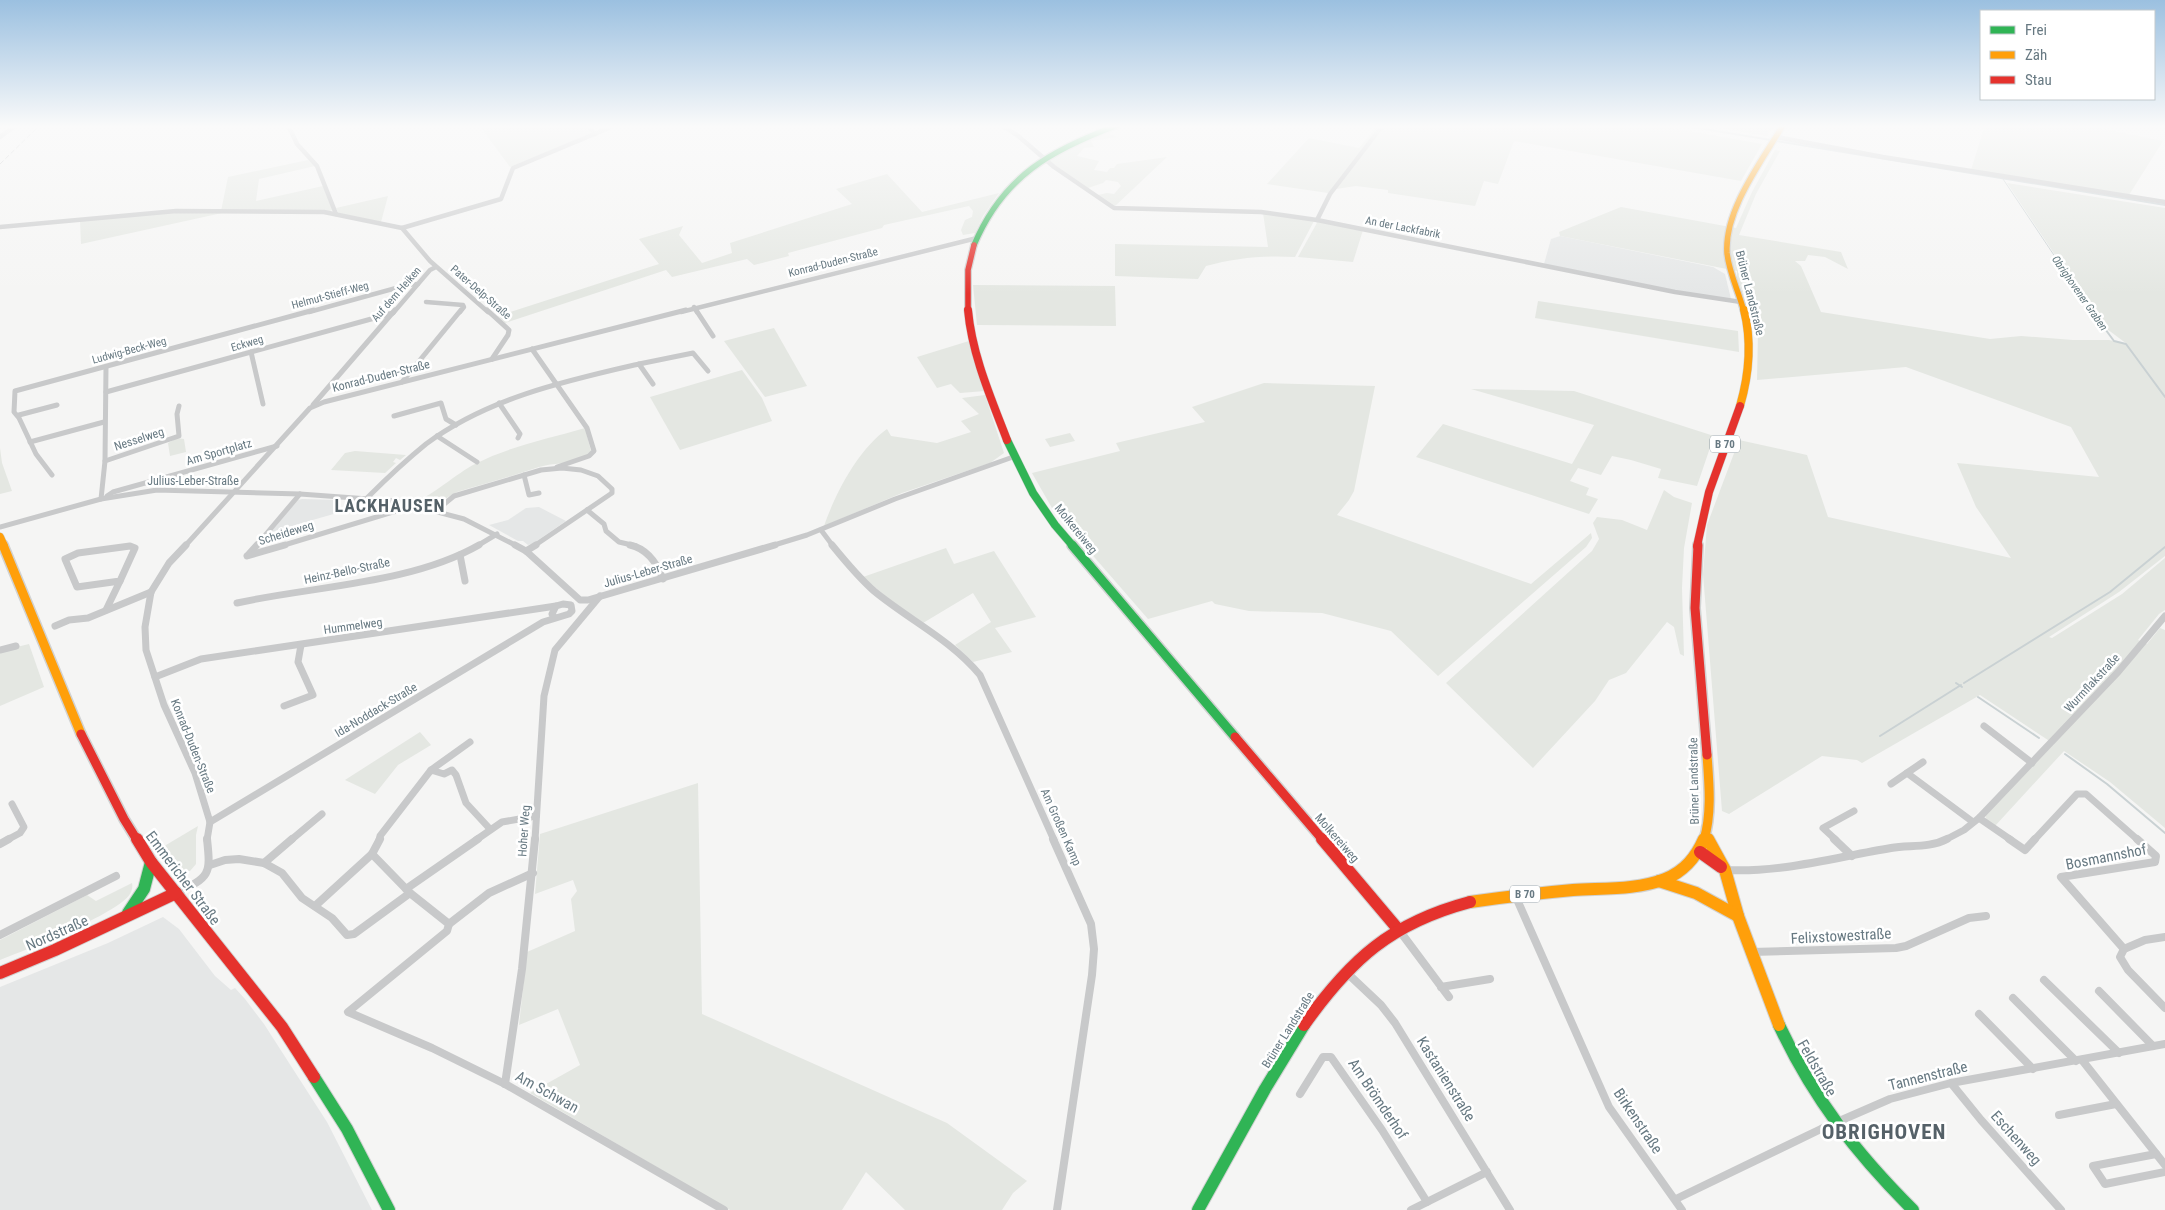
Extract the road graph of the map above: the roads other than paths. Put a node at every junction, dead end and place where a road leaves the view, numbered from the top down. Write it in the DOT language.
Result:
graph roads {
  1 [pos="323,181"];
  2 [pos="508,181"];
  3 [pos="1014,181"];
  4 [pos="1076,181"];
  5 [pos="1340,181"];
  6 [pos="1753,181"];
  7 [pos="2036,181"];
  8 [pos="2165,202"];
  9 [pos="336,214"];
  10 [pos="1317,220"];
  11 [pos="0,227"];
  12 [pos="402,228"];
  13 [pos="977,238"];
  14 [pos="436,267"];
  15 [pos="418,284"];
  16 [pos="426,302"];
  17 [pos="1741,302"];
  18 [pos="694,307"];
  19 [pos="393,313"];
  20 [pos="248,328"];
  21 [pos="713,336"];
  22 [pos="532,349"];
  23 [pos="252,352"];
  24 [pos="492,359"];
  25 [pos="639,364"];
  26 [pos="106,367"];
  27 [pos="708,371"];
  28 [pos="402,382"];
  29 [pos="556,384"];
  30 [pos="653,384"];
  31 [pos="106,392"];
  32 [pos="499,403"];
  33 [pos="57,404"];
  34 [pos="262,404"];
  35 [pos="179,406"];
  36 [pos="310,408"];
  37 [pos="19,416"];
  38 [pos="394,416"];
  39 [pos="104,422"];
  40 [pos="456,425"];
  41 [pos="437,436"];
  42 [pos="518,438"];
  43 [pos="30,442"];
  44 [pos="278,445"];
  45 [pos="1013,457"];
  46 [pos="105,461"];
  47 [pos="477,462"];
  48 [pos="556,467"];
  49 [pos="52,475"];
  50 [pos="524,475"];
  51 [pos="166,477"];
  52 [pos="147,491"];
  53 [pos="236,492"];
  54 [pos="538,493"];
  55 [pos="300,494"];
  56 [pos="368,498"];
  57 [pos="101,499"];
  58 [pos="417,505"];
  59 [pos="437,510"];
  60 [pos="587,510"];
  61 [pos="0,527"];
  62 [pos="821,530"];
  63 [pos="497,534"];
  64 [pos="0,537"];
  65 [pos="526,551"];
  66 [pos="460,554"];
  67 [pos="663,578"];
  68 [pos="120,581"];
  69 [pos="465,581"];
  70 [pos="151,592"];
  71 [pos="600,596"];
  72 [pos="237,603"];
  73 [pos="556,606"];
  74 [pos="106,610"];
  75 [pos="2165,616"];
  76 [pos="554,617"];
  77 [pos="55,626"];
  78 [pos="301,645"];
  79 [pos="16,646"];
  80 [pos="0,650"];
  81 [pos="155,677"];
  82 [pos="284,706"];
  83 [pos="1984,726"];
  84 [pos="470,742"];
  85 [pos="444,759"];
  86 [pos="1922,762"];
  87 [pos="2032,763"];
  88 [pos="430,770"];
  89 [pos="454,772"];
  90 [pos="1907,773"];
  91 [pos="1891,784"];
  92 [pos="12,804"];
  93 [pos="1854,811"];
  94 [pos="322,814"];
  95 [pos="536,816"];
  96 [pos="1976,820"];
  97 [pos="210,822"];
  98 [pos="490,829"];
  99 [pos="1706,838"];
  100 [pos="0,844"];
  101 [pos="1700,852"];
  102 [pos="372,854"];
  103 [pos="1852,856"];
  104 [pos="151,862"];
  105 [pos="264,863"];
  106 [pos="210,865"];
  107 [pos="1725,870"];
  108 [pos="532,873"];
  109 [pos="116,876"];
  110 [pos="1658,881"];
  111 [pos="408,891"];
  112 [pos="176,893"];
  113 [pos="1516,895"];
  114 [pos="315,906"];
  115 [pos="1738,916"];
  116 [pos="1986,916"];
  117 [pos="124,918"];
  118 [pos="449,924"];
  119 [pos="1397,928"];
  120 [pos="0,935"];
  121 [pos="2165,937"];
  122 [pos="2124,949"];
  123 [pos="1751,952"];
  124 [pos="1346,972"];
  125 [pos="0,973"];
  126 [pos="1490,979"];
  127 [pos="2044,980"];
  128 [pos="1442,987"];
  129 [pos="2099,990"];
  130 [pos="1448,997"];
  131 [pos="2013,998"];
  132 [pos="2165,1008"];
  133 [pos="1979,1014"];
  134 [pos="2165,1044"];
  135 [pos="2153,1046"];
  136 [pos="2119,1053"];
  137 [pos="2079,1060"];
  138 [pos="2032,1069"];
  139 [pos="1951,1083"];
  140 [pos="505,1084"];
  141 [pos="1300,1094"];
  142 [pos="2116,1104"];
  143 [pos="2059,1115"];
  144 [pos="1834,1124"];
  145 [pos="2156,1154"];
  146 [pos="2165,1165"];
  147 [pos="1487,1172"];
  148 [pos="2165,1172"];
  149 [pos="1676,1199"];
  150 [pos="1427,1202"];
  151 [pos="389,1210"];
  152 [pos="724,1210"];
  153 [pos="1057,1210"];
  154 [pos="1198,1210"];
  155 [pos="1411,1210"];
  156 [pos="1510,1210"];
  157 [pos="1682,1210"];
  158 [pos="1913,1210"];
  159 [pos="2061,1210"];
  1 -- 9 [label="street"];
  2 -- 12 [label="street"];
  3 -- 13 [label="main road, Molkereiweg"];
  4 -- 10 [label="street, An der Lackfabrik"];
  5 -- 10 [label="street"];
  6 -- 17 [label="main road, Brüner Landstraße / B 70"];
  7 -- 8 [label="street"];
  9 -- 11 [label="street"];
  9 -- 12 [label="street"];
  10 -- 17 [label="street, An der Lackfabrik"];
  12 -- 14 [label="street, Auf dem Heiken"];
  13 -- 18 [label="street, Konrad-Duden-Straße"];
  13 -- 45 [label="main road, Molkereiweg"];
  14 -- 15 [label="street, Auf dem Heiken"];
  14 -- 24 [label="street, Pater-Delp-Straße"];
  15 -- 19 [label="street, Auf dem Heiken"];
  15 -- 20 [label="street, Helmut-Stieff-Weg"];
  16 -- 28 [label="street"];
  17 -- 99 [label="main road, Brüner Landstraße / B 70"];
  18 -- 21 [label="street"];
  18 -- 22 [label="street, Konrad-Duden-Straße"];
  19 -- 23 [label="street, Eckweg"];
  19 -- 36 [label="street, Auf dem Heiken"];
  20 -- 26 [label="street, Ludwig-Beck-Weg"];
  22 -- 24 [label="street, Konrad-Duden-Straße"];
  22 -- 29 [label="street"];
  23 -- 31 [label="street, Eckweg"];
  23 -- 34 [label="street"];
  24 -- 28 [label="street, Konrad-Duden-Straße"];
  25 -- 27 [label="street"];
  25 -- 29 [label="street"];
  25 -- 30 [label="street"];
  26 -- 31 [label="street"];
  26 -- 37 [label="street, Ludwig-Beck-Weg"];
  28 -- 36 [label="street, Konrad-Duden-Straße"];
  29 -- 32 [label="street"];
  29 -- 48 [label="street"];
  31 -- 39 [label="street"];
  32 -- 40 [label="street"];
  32 -- 42 [label="street"];
  33 -- 37 [label="street"];
  35 -- 46 [label="street, Nesselweg"];
  36 -- 44 [label="street, Konrad-Duden-Straße"];
  37 -- 43 [label="street"];
  38 -- 40 [label="street"];
  39 -- 43 [label="street"];
  39 -- 46 [label="street"];
  40 -- 41 [label="street"];
  41 -- 47 [label="street"];
  41 -- 56 [label="street"];
  43 -- 49 [label="street"];
  44 -- 51 [label="street, Am Sportplatz"];
  44 -- 53 [label="street, Konrad-Duden-Straße"];
  45 -- 62 [label="street, Julius-Leber-Straße"];
  45 -- 119 [label="main road, Molkereiweg"];
  46 -- 57 [label="street"];
  48 -- 50 [label="street"];
  48 -- 60 [label="street"];
  50 -- 54 [label="street"];
  50 -- 59 [label="street"];
  51 -- 52 [label="street, Am Sportplatz"];
  51 -- 57 [label="street, Am Sportplatz"];
  52 -- 53 [label="street, Julius-Leber-Straße"];
  52 -- 57 [label="street, Julius-Leber-Straße"];
  53 -- 55 [label="street, Julius-Leber-Straße"];
  53 -- 70 [label="street, Konrad-Duden-Straße"];
  55 -- 56 [label="street, Julius-Leber-Straße"];
  55 -- 58 [label="street, Scheideweg"];
  56 -- 58 [label="street, Julius-Leber-Straße"];
  57 -- 61 [label="street, Julius-Leber-Straße"];
  58 -- 59 [label="street, Julius-Leber-Straße"];
  59 -- 63 [label="street, Julius-Leber-Straße"];
  60 -- 65 [label="street"];
  60 -- 67 [label="street"];
  62 -- 67 [label="street, Julius-Leber-Straße"];
  62 -- 153 [label="street, Am Großen Kamp"];
  63 -- 65 [label="street, Julius-Leber-Straße"];
  63 -- 66 [label="street, Heinz-Bello-Straße"];
  64 -- 104 [label="main road, Emmericher Straße"];
  65 -- 71 [label="street, Julius-Leber-Straße"];
  66 -- 69 [label="street"];
  66 -- 72 [label="street, Heinz-Bello-Straße"];
  67 -- 71 [label="street, Julius-Leber-Straße"];
  68 -- 68 [label="street"];
  68 -- 74 [label="street"];
  70 -- 74 [label="street"];
  70 -- 81 [label="street, Konrad-Duden-Straße"];
  71 -- 95 [label="street, Hoher Weg"];
  73 -- 76 [label="street"];
  73 -- 76 [label="street, Ida-Noddack-Straße"];
  73 -- 78 [label="street, Hummelweg"];
  74 -- 77 [label="street"];
  75 -- 87 [label="street, Wurmflakstraße"];
  76 -- 97 [label="street, Ida-Noddack-Straße"];
  78 -- 81 [label="street, Hummelweg"];
  78 -- 82 [label="street"];
  79 -- 80 [label="street"];
  81 -- 97 [label="street, Konrad-Duden-Straße"];
  83 -- 87 [label="street"];
  84 -- 85 [label="street"];
  85 -- 88 [label="street"];
  85 -- 89 [label="street"];
  86 -- 90 [label="street"];
  87 -- 96 [label="street, Wurmflakstraße"];
  88 -- 89 [label="street"];
  88 -- 102 [label="street"];
  89 -- 98 [label="street"];
  90 -- 91 [label="street"];
  90 -- 96 [label="street"];
  92 -- 100 [label="street"];
  93 -- 103 [label="street"];
  94 -- 105 [label="street"];
  95 -- 98 [label="street"];
  95 -- 108 [label="street, Hoher Weg"];
  96 -- 103 [label="street, Wurmflakstraße"];
  96 -- 122 [label="street, Bosmannshof"];
  97 -- 106 [label="street, Konrad-Duden-Straße"];
  98 -- 111 [label="street"];
  99 -- 101 [label="main road, Brüner Landstraße / B 70"];
  99 -- 107 [label="main road, Feldstraße"];
  101 -- 107 [label="main road"];
  101 -- 110 [label="main road, Brüner Landstraße / B 70"];
  102 -- 111 [label="street"];
  102 -- 114 [label="street"];
  103 -- 107 [label="street, Wurmflakstraße"];
  104 -- 112 [label="main road, Emmericher Straße"];
  104 -- 117 [label="main road, Nordstraße"];
  105 -- 106 [label="street"];
  105 -- 114 [label="street"];
  106 -- 112 [label="street"];
  107 -- 115 [label="main road, Feldstraße"];
  108 -- 118 [label="street"];
  108 -- 140 [label="street, Hoher Weg"];
  109 -- 120 [label="street, Nordstraße"];
  110 -- 113 [label="main road, Brüner Landstraße / B 70"];
  110 -- 115 [label="main road"];
  111 -- 114 [label="street"];
  111 -- 118 [label="street"];
  112 -- 117 [label="main road, Nordstraße"];
  112 -- 151 [label="main road, Emmericher Straße"];
  113 -- 119 [label="main road, Brüner Landstraße / B 70"];
  113 -- 149 [label="street, Birkenstraße"];
  115 -- 123 [label="main road, Feldstraße"];
  116 -- 123 [label="street, Felixstowestraße"];
  117 -- 125 [label="main road, Nordstraße"];
  118 -- 140 [label="street, Am Schwan"];
  119 -- 124 [label="main road, Brüner Landstraße / B 70"];
  119 -- 128 [label="street"];
  121 -- 122 [label="street"];
  122 -- 132 [label="street"];
  123 -- 144 [label="main road, Feldstraße"];
  124 -- 147 [label="street, Kastanienstraße"];
  124 -- 154 [label="main road, Brüner Landstraße / B 70"];
  126 -- 128 [label="street"];
  127 -- 136 [label="street"];
  128 -- 130 [label="street"];
  129 -- 135 [label="street"];
  131 -- 137 [label="street"];
  133 -- 138 [label="street"];
  134 -- 135 [label="street, Tannenstraße"];
  135 -- 136 [label="street, Tannenstraße"];
  136 -- 137 [label="street, Tannenstraße"];
  137 -- 138 [label="street, Tannenstraße"];
  137 -- 142 [label="street"];
  138 -- 139 [label="street, Tannenstraße"];
  139 -- 144 [label="street, Tannenstraße"];
  139 -- 159 [label="street, Eschenweg"];
  140 -- 152 [label="street, Am Schwan"];
  141 -- 150 [label="street, Am Brömderhof"];
  142 -- 143 [label="street"];
  142 -- 145 [label="street"];
  144 -- 149 [label="street"];
  144 -- 158 [label="main road, Feldstraße"];
  145 -- 146 [label="street"];
  145 -- 148 [label="street"];
  147 -- 150 [label="street"];
  147 -- 156 [label="street, Kastanienstraße"];
  149 -- 157 [label="street, Birkenstraße"];
  150 -- 155 [label="street"];
}
